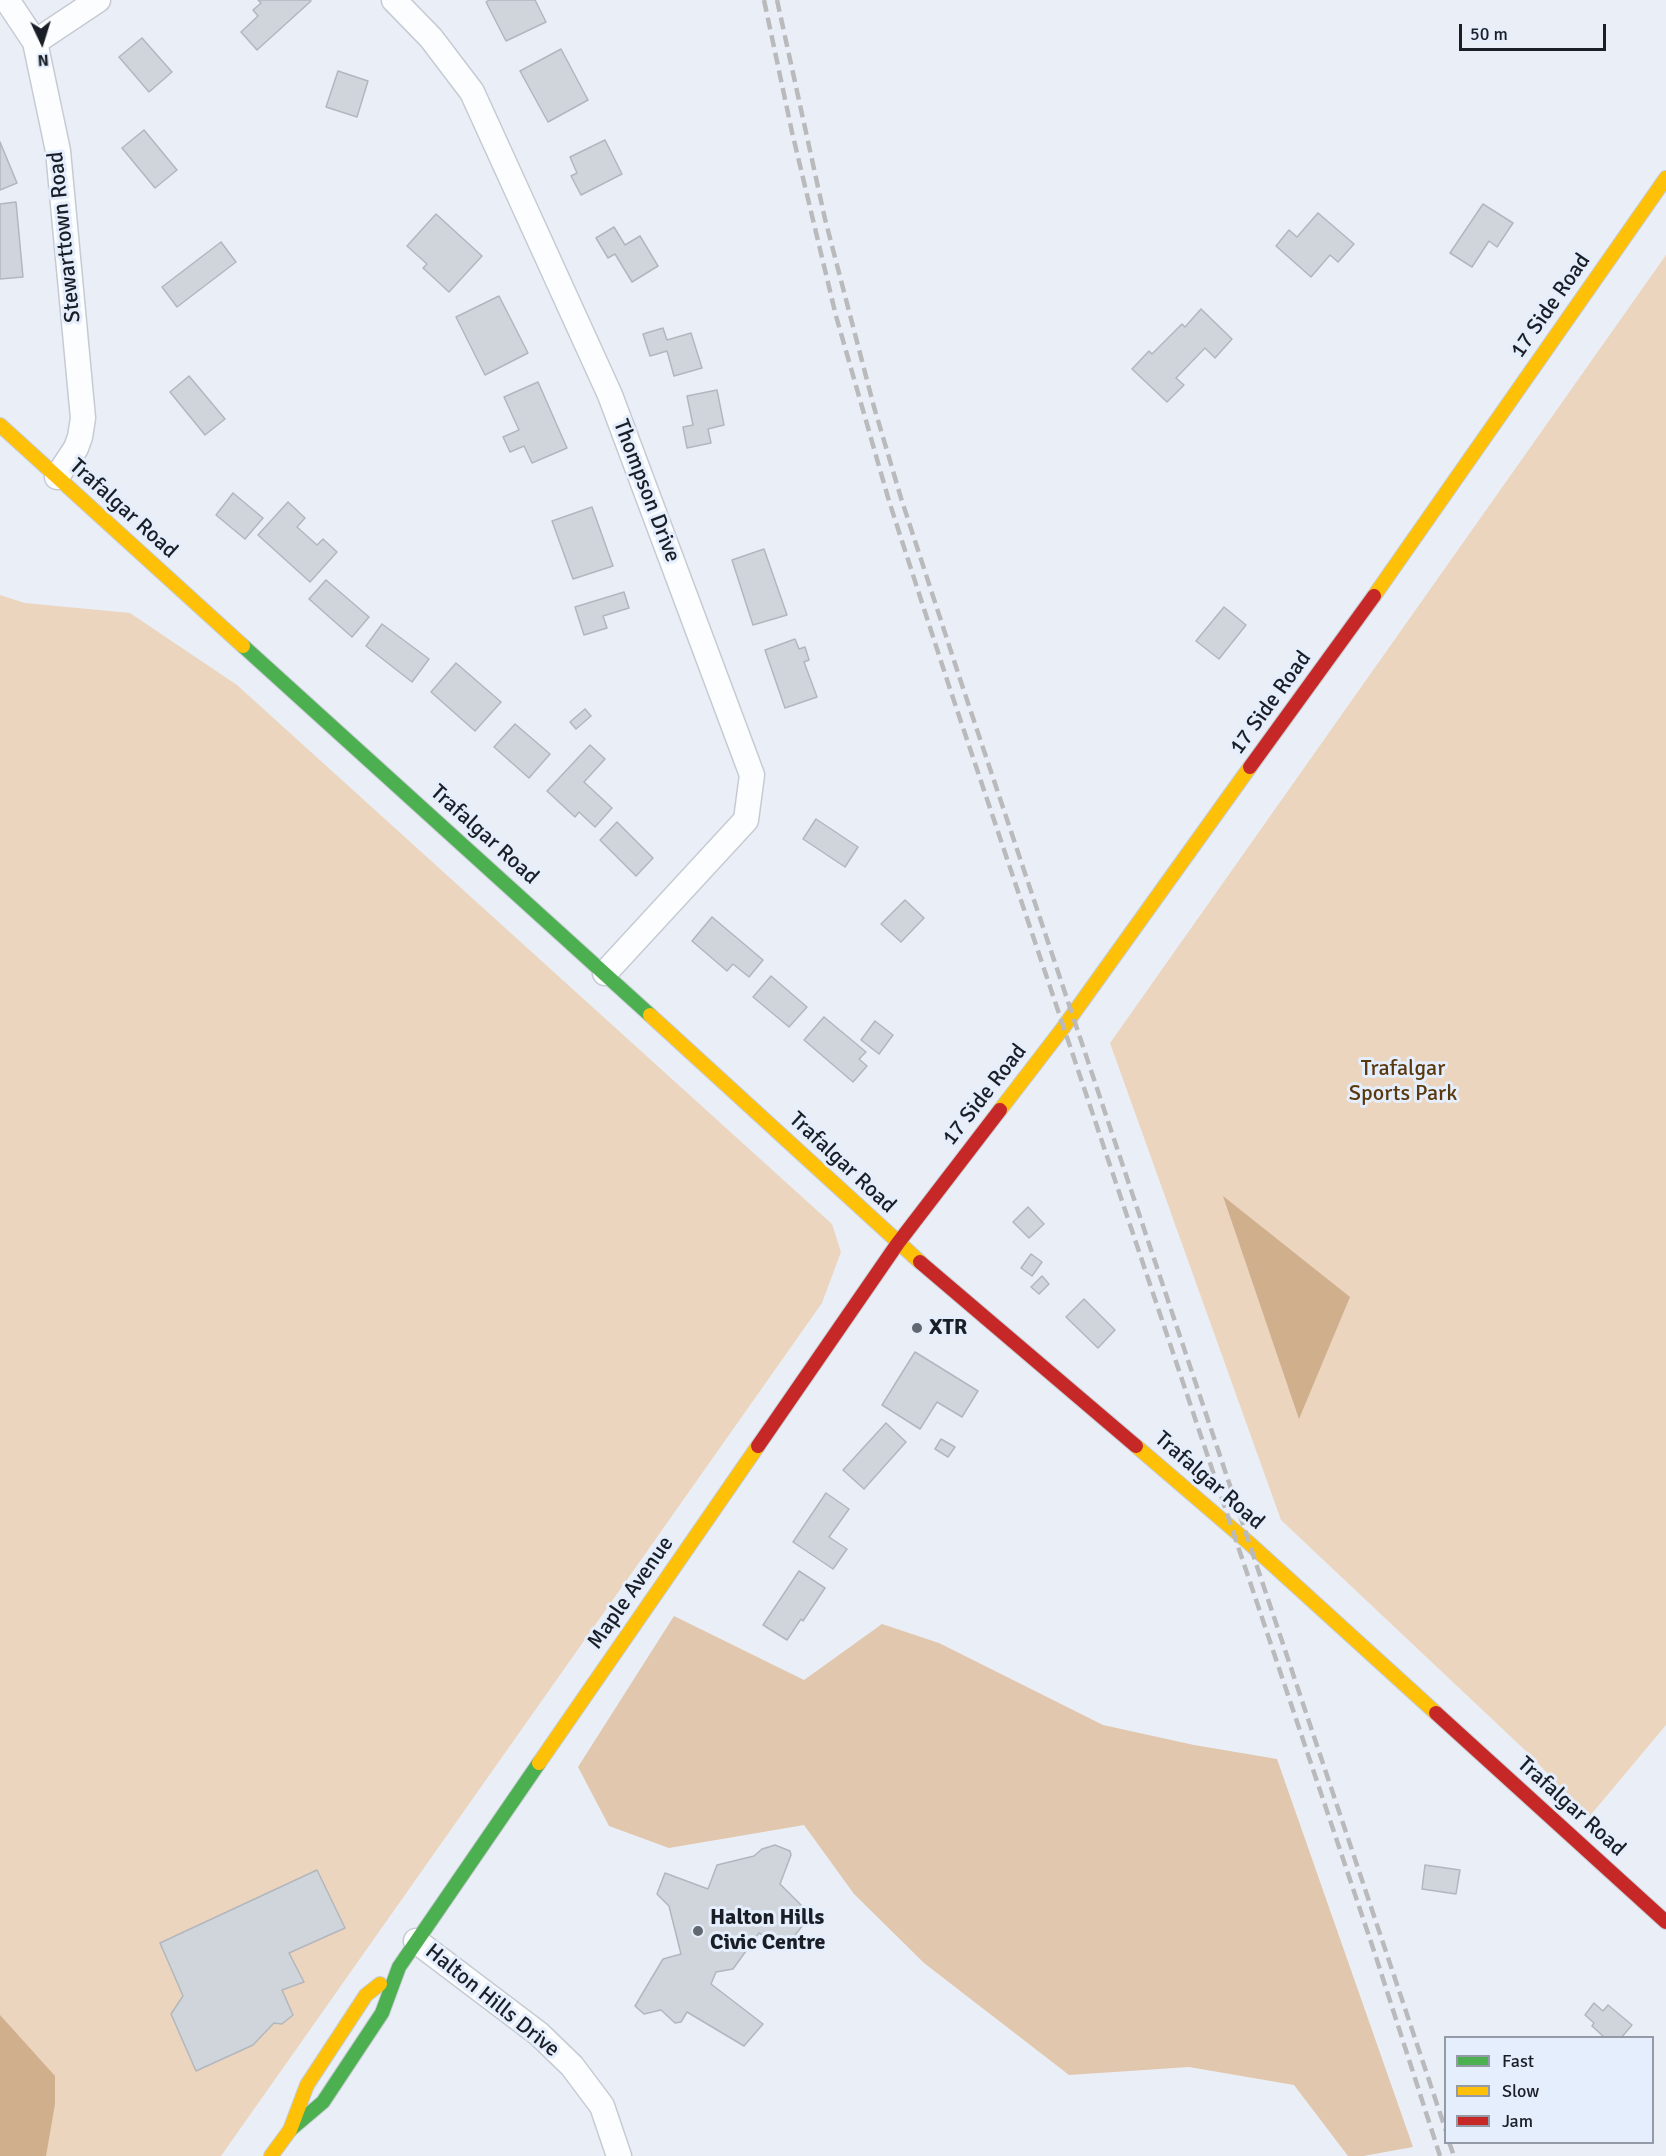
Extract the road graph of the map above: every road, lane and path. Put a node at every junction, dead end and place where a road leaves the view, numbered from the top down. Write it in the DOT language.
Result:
graph roads {
  1 [pos="7,0"];
  2 [pos="98,0"];
  3 [pos="394,0"];
  4 [pos="35,42"];
  5 [pos="1666,178"];
  6 [pos="0,425"];
  7 [pos="57,477"];
  8 [pos="605,973"];
  9 [pos="898,1243"];
  10 [pos="1666,1922"];
  11 [pos="416,1941"];
  12 [pos="399,1967"];
  13 [pos="290,2130"];
  14 [pos="271,2156"];
  15 [pos="619,2156"];
  1 -- 4 [label="street, Stewarttown Road"];
  2 -- 4 [label="street"];
  3 -- 8 [label="street, Thompson Drive"];
  4 -- 7 [label="street, Stewarttown Road"];
  5 -- 9 [label="main road, 17 Side Road"];
  6 -- 7 [label="main road, Trafalgar Road"];
  7 -- 8 [label="main road, Trafalgar Road"];
  8 -- 9 [label="main road, Trafalgar Road"];
  9 -- 10 [label="main road, Trafalgar Road"];
  9 -- 11 [label="main road, Maple Avenue"];
  11 -- 12 [label="main road, Maple Avenue"];
  11 -- 15 [label="street, Halton Hills Drive"];
  12 -- 13 [label="main road, Maple Avenue"];
  12 -- 13 [label="main road, Maple Avenue"];
  13 -- 14 [label="main road, Maple Avenue"];
}
